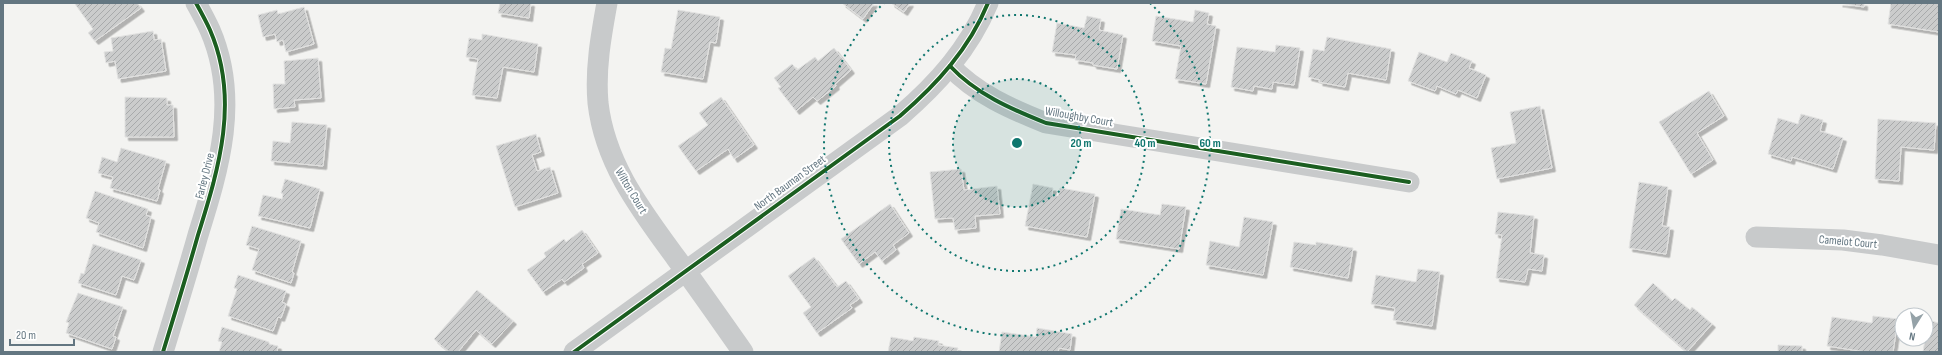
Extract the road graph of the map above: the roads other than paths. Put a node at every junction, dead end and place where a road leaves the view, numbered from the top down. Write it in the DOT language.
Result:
graph roads {
  1 [pos="196,3"];
  2 [pos="607,3"];
  3 [pos="988,3"];
  4 [pos="950,66"];
  5 [pos="1409,182"];
  6 [pos="1756,237"];
  7 [pos="1939,255"];
  8 [pos="685,271"];
  9 [pos="163,352"];
  10 [pos="574,352"];
  11 [pos="743,352"];
  1 -- 9 [label="street, Farley Drive"];
  2 -- 8 [label="street, Wilton Court"];
  3 -- 4 [label="street, North Bauman Street"];
  4 -- 5 [label="street, Willoughby Court"];
  4 -- 8 [label="street, North Bauman Street"];
  6 -- 7 [label="street, Camelot Court"];
  8 -- 10 [label="street, North Bauman Street"];
  8 -- 11 [label="street, Wilton Court"];
}
